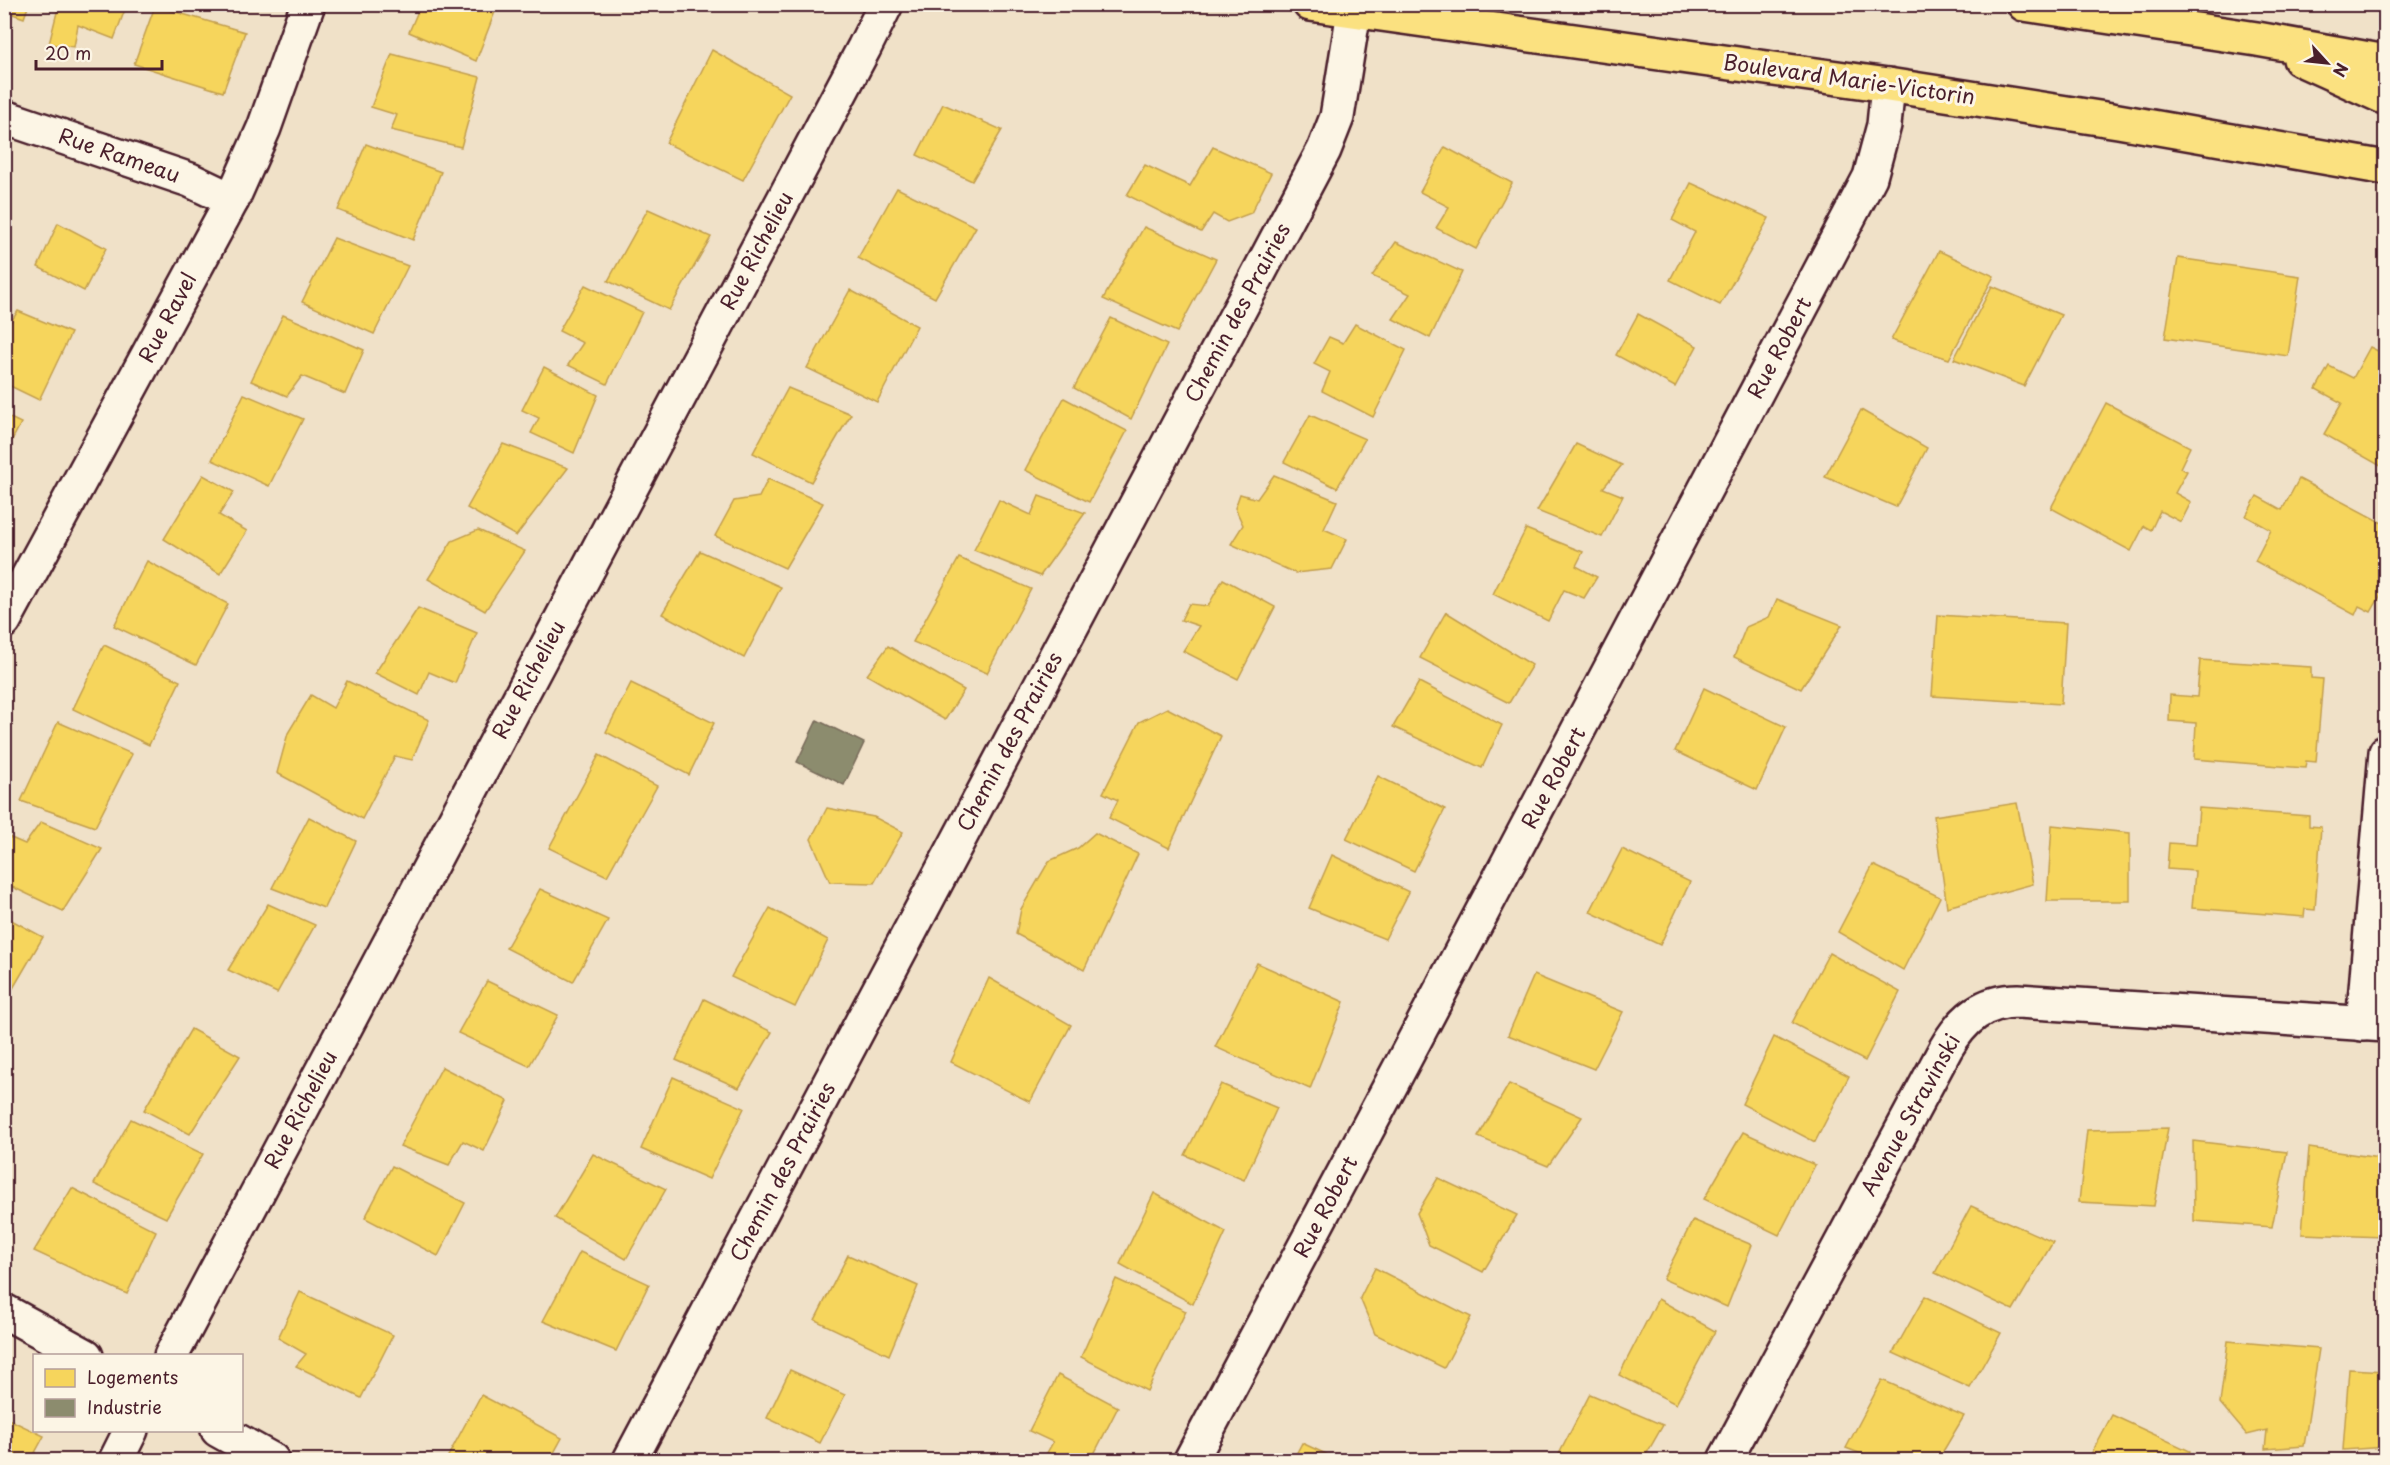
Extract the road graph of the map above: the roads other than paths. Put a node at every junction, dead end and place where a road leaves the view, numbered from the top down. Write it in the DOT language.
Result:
graph roads {
  1 [pos="308,4"];
  2 [pos="886,4"];
  3 [pos="1310,4"];
  4 [pos="2024,4"];
  5 [pos="1354,11"];
  6 [pos="2257,39"];
  7 [pos="2385,62"];
  8 [pos="1888,85"];
  9 [pos="2385,98"];
  10 [pos="4,117"];
  11 [pos="2385,168"];
  12 [pos="232,200"];
  13 [pos="4,621"];
  14 [pos="2385,752"];
  15 [pos="2374,1025"];
  16 [pos="4,1311"];
  17 [pos="82,1354"];
  18 [pos="172,1354"];
  19 [pos="130,1432"];
  20 [pos="220,1432"];
  21 [pos="116,1461"];
  22 [pos="272,1461"];
  23 [pos="630,1461"];
  24 [pos="1191,1461"];
  25 [pos="1725,1461"];
  1 -- 12 [label="street, Rue Ravel"];
  2 -- 18 [label="street, Rue Richelieu"];
  3 -- 5 [label="main road, Boulevard Marie-Victorin"];
  4 -- 6 [label="main road"];
  5 -- 8 [label="main road, Boulevard Marie-Victorin"];
  5 -- 23 [label="street, Chemin des Prairies"];
  6 -- 7 [label="main road"];
  6 -- 9 [label="main road"];
  8 -- 11 [label="main road, Boulevard Marie-Victorin"];
  8 -- 24 [label="street, Rue Robert"];
  10 -- 12 [label="street, Rue Rameau"];
  12 -- 13 [label="street, Rue Ravel"];
  14 -- 15 [label="street"];
  15 -- 25 [label="street, Avenue Stravinski"];
  16 -- 17 [label="street"];
  19 -- 21 [label="street"];
  20 -- 22 [label="street"];
}
